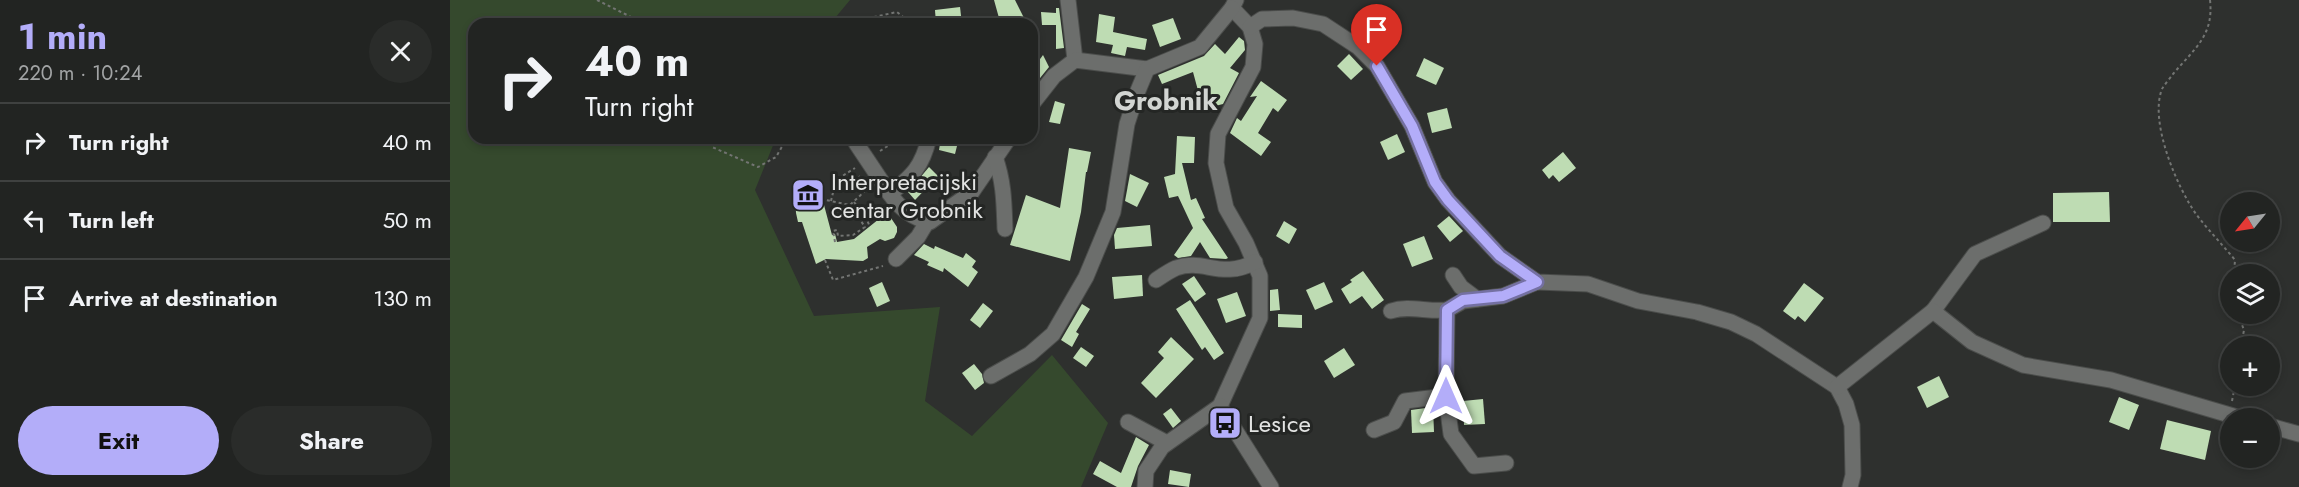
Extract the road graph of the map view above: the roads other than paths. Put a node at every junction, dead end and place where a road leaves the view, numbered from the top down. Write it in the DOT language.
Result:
graph roads {
  1 [pos="1068,0"];
  2 [pos="1234,4"];
  3 [pos="1250,27"];
  4 [pos="1075,60"];
  5 [pos="1147,69"];
  6 [pos="1038,96"];
  7 [pos="857,144"];
  8 [pos="928,144"];
  9 [pos="1005,144"];
  10 [pos="995,158"];
  11 [pos="890,194"];
  12 [pos="927,222"];
  13 [pos="2043,224"];
  14 [pos="1005,229"];
  15 [pos="896,259"];
  16 [pos="1255,262"];
  17 [pos="1453,275"];
  18 [pos="1156,280"];
  19 [pos="1537,282"];
  20 [pos="1477,299"];
  21 [pos="1447,310"];
  22 [pos="1391,311"];
  23 [pos="1933,311"];
  24 [pos="991,376"];
  25 [pos="1837,387"];
  26 [pos="1446,396"];
  27 [pos="1220,406"];
  28 [pos="2220,412"];
  29 [pos="1128,422"];
  30 [pos="2280,429"];
  31 [pos="1374,430"];
  32 [pos="2299,434"];
  33 [pos="1167,443"];
  34 [pos="1506,463"];
  35 [pos="1145,487"];
  36 [pos="1271,487"];
  37 [pos="1850,487"];
  1 -- 4 [label="street"];
  2 -- 3 [label="street"];
  2 -- 5 [label="street"];
  3 -- 16 [label="street"];
  3 -- 19 [label="street"];
  4 -- 5 [label="street"];
  4 -- 6 [label="street"];
  5 -- 24 [label="street"];
  7 -- 11 [label="street"];
  8 -- 11 [label="street"];
  9 -- 10 [label="street"];
  10 -- 12 [label="street"];
  10 -- 14 [label="street"];
  11 -- 12 [label="street"];
  12 -- 15 [label="street"];
  13 -- 23 [label="street"];
  16 -- 18 [label="street"];
  16 -- 27 [label="street"];
  17 -- 20 [label="street"];
  19 -- 20 [label="street"];
  19 -- 25 [label="street"];
  20 -- 21 [label="street"];
  21 -- 22 [label="street"];
  21 -- 26 [label="street"];
  23 -- 25 [label="street"];
  23 -- 28 [label="street"];
  25 -- 37 [label="street"];
  26 -- 31 [label="street"];
  26 -- 34 [label="street"];
  27 -- 33 [label="street"];
  27 -- 36 [label="street"];
  29 -- 33 [label="street"];
  30 -- 32 [label="street"];
  33 -- 35 [label="street"];
}
